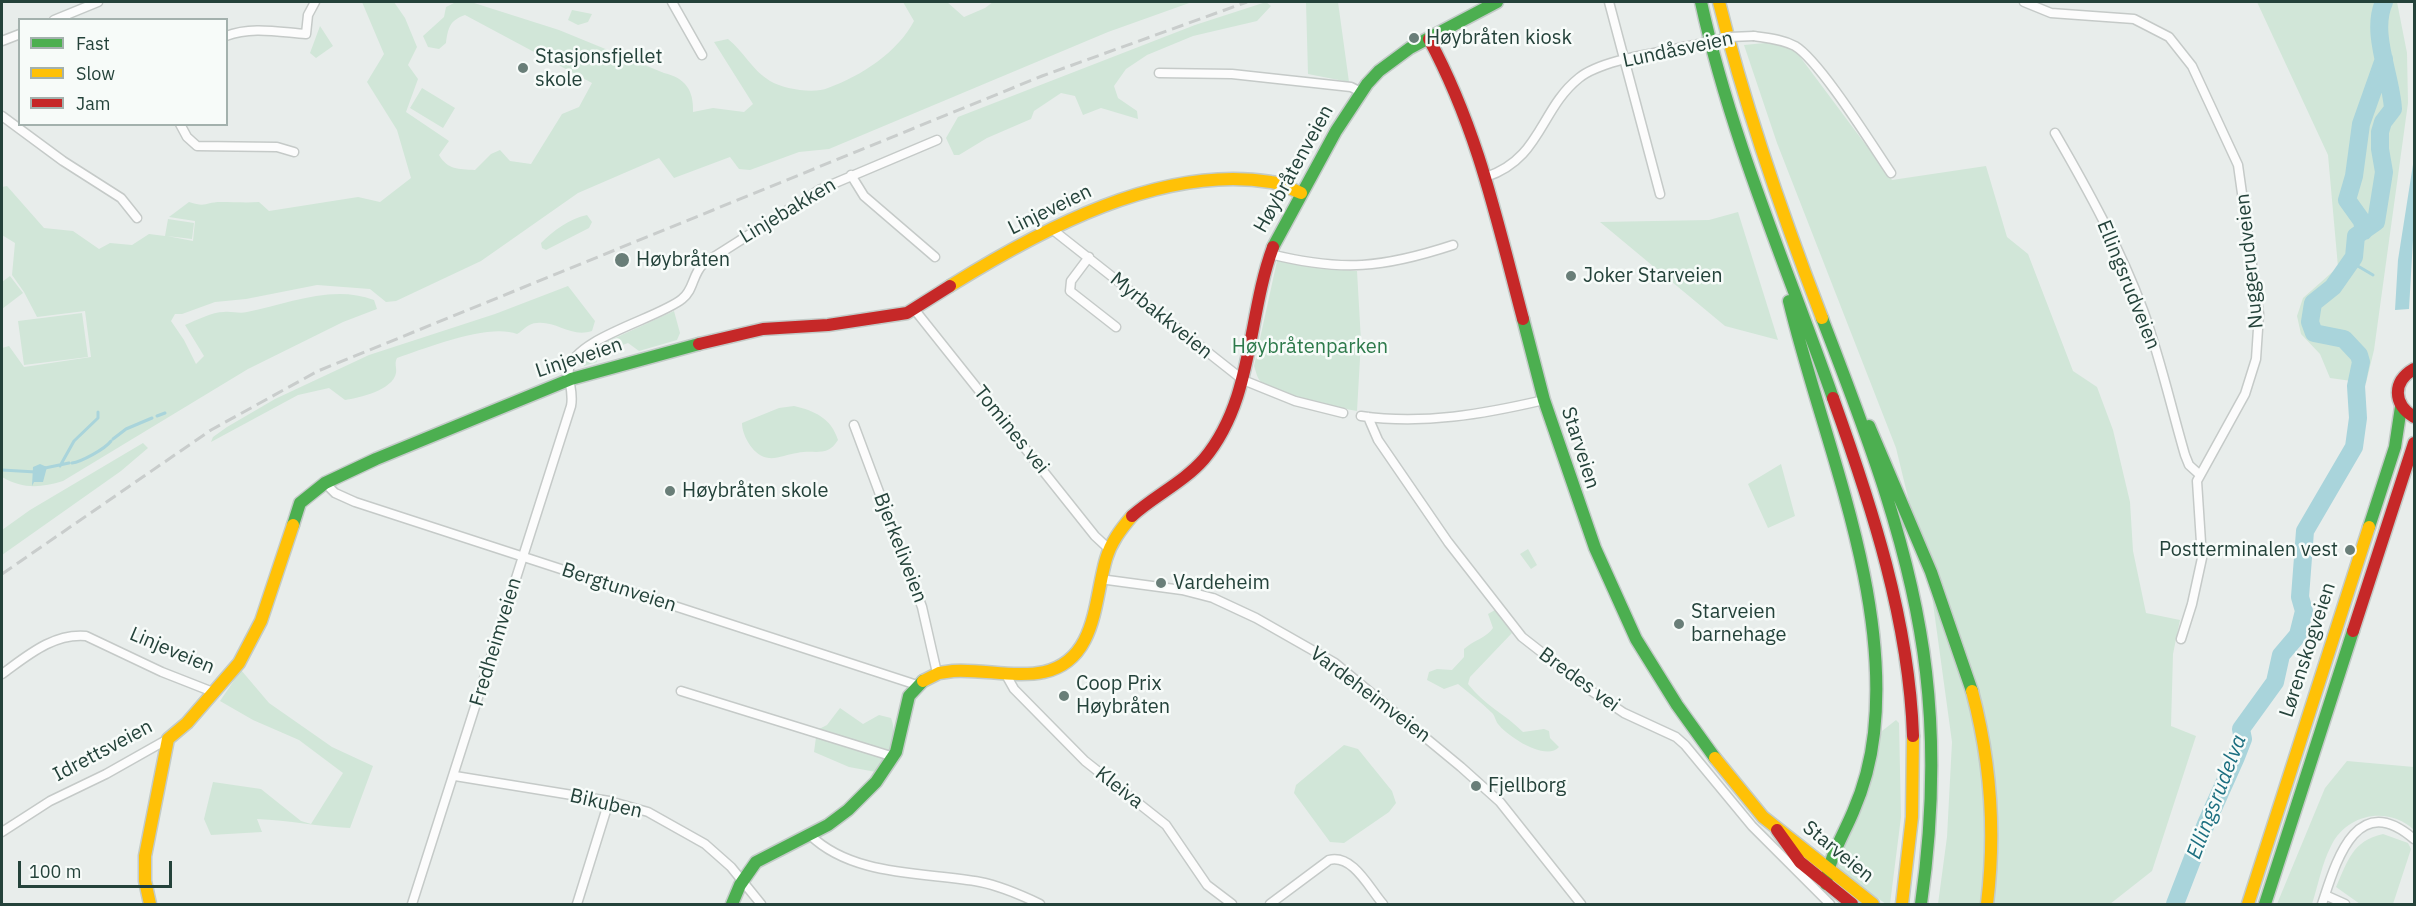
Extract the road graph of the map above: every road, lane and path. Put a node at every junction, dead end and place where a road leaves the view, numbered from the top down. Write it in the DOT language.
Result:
graph roads {
  1 [pos="98,2"];
  2 [pos="315,2"];
  3 [pos="672,2"];
  4 [pos="1497,2"];
  5 [pos="1609,2"];
  6 [pos="1701,2"];
  7 [pos="1719,2"];
  8 [pos="2024,2"];
  9 [pos="59,18"];
  10 [pos="18,35"];
  11 [pos="228,35"];
  12 [pos="1429,39"];
  13 [pos="2,41"];
  14 [pos="702,55"];
  15 [pos="1624,61"];
  16 [pos="1160,73"];
  17 [pos="1361,92"];
  18 [pos="2,116"];
  19 [pos="181,126"];
  20 [pos="2055,133"];
  21 [pos="937,140"];
  22 [pos="294,152"];
  23 [pos="1891,173"];
  24 [pos="850,175"];
  25 [pos="1486,177"];
  26 [pos="1301,193"];
  27 [pos="1660,194"];
  28 [pos="137,218"];
  29 [pos="1053,230"];
  30 [pos="1453,245"];
  31 [pos="1779,251"];
  32 [pos="1270,254"];
  33 [pos="935,257"];
  34 [pos="1089,257"];
  35 [pos="914,309"];
  36 [pos="1116,327"];
  37 [pos="1833,348"];
  38 [pos="2414,368"];
  39 [pos="571,379"];
  40 [pos="1243,380"];
  41 [pos="1545,400"];
  42 [pos="2401,407"];
  43 [pos="1343,412"];
  44 [pos="2415,417"];
  45 [pos="854,425"];
  46 [pos="2415,442"];
  47 [pos="2200,476"];
  48 [pos="325,483"];
  49 [pos="1109,549"];
  50 [pos="523,557"];
  51 [pos="1100,579"];
  52 [pos="2181,639"];
  53 [pos="937,673"];
  54 [pos="1005,673"];
  55 [pos="2,675"];
  56 [pos="918,685"];
  57 [pos="681,691"];
  58 [pos="213,692"];
  59 [pos="168,739"];
  60 [pos="894,757"];
  61 [pos="455,776"];
  62 [pos="609,801"];
  63 [pos="1777,830"];
  64 [pos="2,832"];
  65 [pos="810,835"];
  66 [pos="2415,839"];
  67 [pos="1826,868"];
  68 [pos="742,881"];
  69 [pos="1826,884"];
  70 [pos="2325,894"];
  71 [pos="1903,899"];
  72 [pos="150,904"];
  73 [pos="412,904"];
  74 [pos="577,904"];
  75 [pos="732,904"];
  76 [pos="761,904"];
  77 [pos="1040,904"];
  78 [pos="1232,904"];
  79 [pos="1270,904"];
  80 [pos="1383,904"];
  81 [pos="1581,904"];
  82 [pos="1830,904"];
  83 [pos="1852,904"];
  84 [pos="1873,904"];
  85 [pos="1921,904"];
  86 [pos="1987,904"];
  87 [pos="2248,904"];
  88 [pos="2265,904"];
  89 [pos="2322,904"];
  90 [pos="2345,904"];
  1 -- 9 [label="street"];
  2 -- 11 [label="street"];
  3 -- 14 [label="street"];
  4 -- 12 [label="main road, Høybråtenveien"];
  5 -- 15 [label="street"];
  6 -- 31 [label="main road"];
  7 -- 37 [label="main road"];
  8 -- 47 [label="street, Nuggerudveien"];
  10 -- 13 [label="street"];
  12 -- 17 [label="main road, Høybråtenveien"];
  12 -- 25 [label="main road, Starveien"];
  15 -- 23 [label="street, Lundåsveien, bridge"];
  15 -- 25 [label="street, Lundåsveien"];
  15 -- 27 [label="street"];
  16 -- 17 [label="street"];
  17 -- 26 [label="main road, Høybråtenveien"];
  18 -- 28 [label="street"];
  19 -- 22 [label="street"];
  20 -- 47 [label="street, Ellingsrudveien"];
  21 -- 24 [label="street, Linjebakken"];
  24 -- 33 [label="street, Linjebakken"];
  24 -- 39 [label="street, Linjebakken"];
  25 -- 41 [label="main road, Starveien"];
  26 -- 29 [label="main road, Linjeveien"];
  26 -- 32 [label="main road, Høybråtenveien"];
  29 -- 34 [label="street, Myrbakkveien"];
  29 -- 35 [label="main road, Linjeveien"];
  30 -- 32 [label="street"];
  31 -- 67 [label="main road"];
  31 -- 71 [label="main road"];
  32 -- 40 [label="main road, Høybråtenveien"];
  34 -- 36 [label="street"];
  34 -- 40 [label="street, Myrbakkveien"];
  35 -- 39 [label="main road, Linjeveien"];
  35 -- 49 [label="street, Tomines vei"];
  37 -- 85 [label="main road"];
  37 -- 86 [label="main road"];
  38 -- 42 [label="main road, Lørenskogveien"];
  39 -- 48 [label="main road, Linjeveien"];
  39 -- 50 [label="street, Fredheimveien"];
  40 -- 43 [label="street, Myrbakkveien"];
  40 -- 49 [label="main road, Høybråtenveien"];
  41 -- 63 [label="main road, Starveien"];
  41 -- 82 [label="street, Bredes vei"];
  42 -- 44 [label="main road"];
  42 -- 87 [label="main road, Lørenskogveien"];
  45 -- 53 [label="street, Bjerkeliveien"];
  46 -- 88 [label="main road, Lørenskogveien"];
  47 -- 52 [label="street, Nuggerudveien"];
  48 -- 50 [label="street, Bergtunveien"];
  48 -- 58 [label="main road, Linjeveien"];
  49 -- 51 [label="main road, Høybråtenveien"];
  50 -- 56 [label="street, Bergtunveien"];
  50 -- 61 [label="street, Fredheimveien"];
  51 -- 54 [label="main road, Høybråtenveien"];
  51 -- 81 [label="street, Vardeheimveien"];
  53 -- 54 [label="main road, Høybråtenveien"];
  53 -- 56 [label="main road"];
  54 -- 78 [label="street, Kleiva"];
  55 -- 58 [label="street, Linjeveien"];
  56 -- 60 [label="main road"];
  57 -- 60 [label="street"];
  58 -- 59 [label="main road, Idrettsveien"];
  59 -- 64 [label="street, Idrettsveien"];
  59 -- 72 [label="main road"];
  60 -- 65 [label="main road"];
  61 -- 62 [label="street, Bikuben"];
  61 -- 73 [label="street, Fredheimveien"];
  62 -- 68 [label="street, Bikuben"];
  62 -- 74 [label="street"];
  63 -- 67 [label="main road, Starveien"];
  63 -- 69 [label="main road, Starveien"];
  65 -- 68 [label="main road"];
  65 -- 77 [label="street"];
  66 -- 70 [label="street"];
  67 -- 69 [label="main road"];
  67 -- 84 [label="main road, Starveien"];
  68 -- 75 [label="main road"];
  68 -- 76 [label="street, Bikuben"];
  69 -- 83 [label="main road, Starveien"];
  70 -- 89 [label="street"];
  70 -- 90 [label="street"];
  79 -- 80 [label="street"];
}
